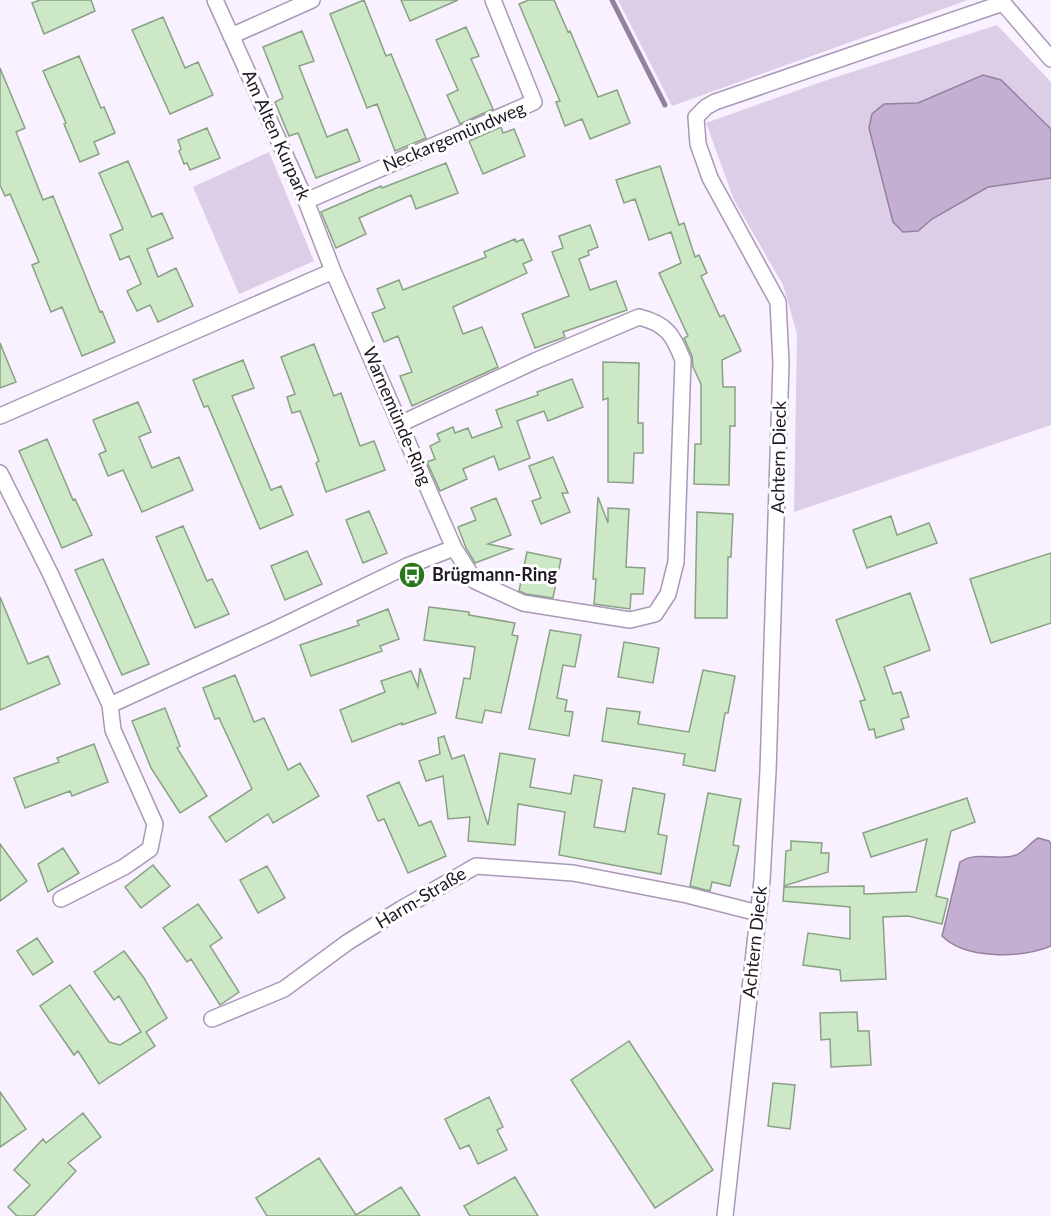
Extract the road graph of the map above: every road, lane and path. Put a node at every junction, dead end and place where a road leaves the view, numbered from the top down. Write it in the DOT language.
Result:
graph roads {
  1 [pos="215,0"];
  2 [pos="312,0"];
  3 [pos="493,0"];
  4 [pos="231,36"];
  5 [pos="1051,59"];
  6 [pos="306,201"];
  7 [pos="333,271"];
  8 [pos="0,416"];
  9 [pos="400,424"];
  10 [pos="0,473"];
  11 [pos="454,548"];
  12 [pos="110,705"];
  13 [pos="61,899"];
  14 [pos="758,913"];
  15 [pos="212,1018"];
  16 [pos="725,1216"];
  1 -- 4 [label="street, Am Alten Kurpark"];
  2 -- 4 [label="street"];
  3 -- 6 [label="street, Neckargemündweg"];
  4 -- 6 [label="street, Am Alten Kurpark"];
  5 -- 14 [label="street, Achtern Dieck"];
  6 -- 7 [label="street, Am Alten Kurpark"];
  7 -- 8 [label="street"];
  7 -- 9 [label="street, Warnemünde-Ring"];
  9 -- 11 [label="street, Warnemünde-Ring"];
  9 -- 11 [label="street"];
  10 -- 12 [label="street"];
  11 -- 12 [label="street"];
  12 -- 13 [label="street"];
  14 -- 15 [label="street, Harm-Straße"];
  14 -- 16 [label="street, Achtern Dieck"];
}
